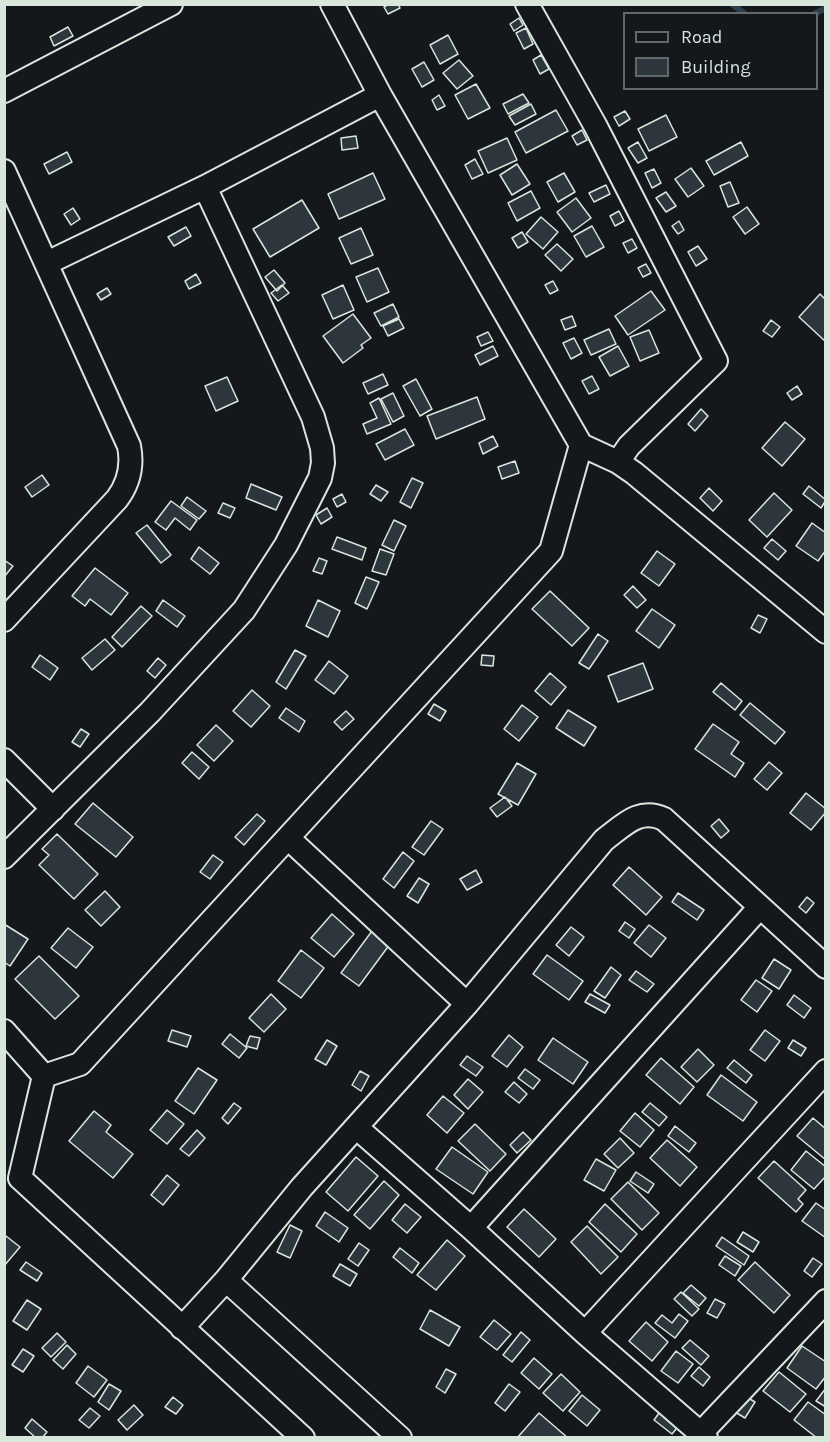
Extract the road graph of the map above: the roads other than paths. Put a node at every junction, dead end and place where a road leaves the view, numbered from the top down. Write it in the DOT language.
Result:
graph roads {
  1 [pos="171,4"];
  2 [pos="332,4"];
  3 [pos="527,4"];
  4 [pos="131,13"];
  5 [pos="4,91"];
  6 [pos="380,95"];
  7 [pos="4,171"];
  8 [pos="205,187"];
  9 [pos="47,263"];
  10 [pos="581,445"];
  11 [pos="618,462"];
  12 [pos="4,620"];
  13 [pos="825,632"];
  14 [pos="4,760"];
  15 [pos="53,809"];
  16 [pos="288,838"];
  17 [pos="4,857"];
  18 [pos="760,907"];
  19 [pos="825,967"];
  20 [pos="467,1004"];
  21 [pos="4,1031"];
  22 [pos="825,1071"];
  23 [pos="44,1076"];
  24 [pos="356,1127"];
  25 [pos="471,1228"];
  26 [pos="226,1280"];
  27 [pos="825,1301"];
  28 [pos="182,1328"];
  29 [pos="585,1333"];
  30 [pos="704,1435"];
  31 [pos="303,1437"];
  32 [pos="400,1437"];
  1 -- 4 [label="street"];
  2 -- 6 [label="street"];
  3 -- 11 [label="street"];
  4 -- 5 [label="street"];
  6 -- 8 [label="street"];
  6 -- 10 [label="street"];
  7 -- 9 [label="street"];
  8 -- 9 [label="street"];
  8 -- 15 [label="street"];
  9 -- 12 [label="street"];
  10 -- 11 [label="street"];
  10 -- 16 [label="street"];
  11 -- 13 [label="street"];
  14 -- 15 [label="street"];
  15 -- 17 [label="street"];
  16 -- 20 [label="street"];
  16 -- 23 [label="street"];
  18 -- 19 [label="street"];
  18 -- 20 [label="street"];
  18 -- 25 [label="street"];
  20 -- 24 [label="street"];
  21 -- 23 [label="street"];
  22 -- 29 [label="street"];
  23 -- 28 [label="street"];
  24 -- 25 [label="street"];
  24 -- 26 [label="street"];
  25 -- 29 [label="street"];
  26 -- 28 [label="street"];
  26 -- 32 [label="street"];
  27 -- 30 [label="street"];
  28 -- 31 [label="street"];
  29 -- 30 [label="street"];
}
